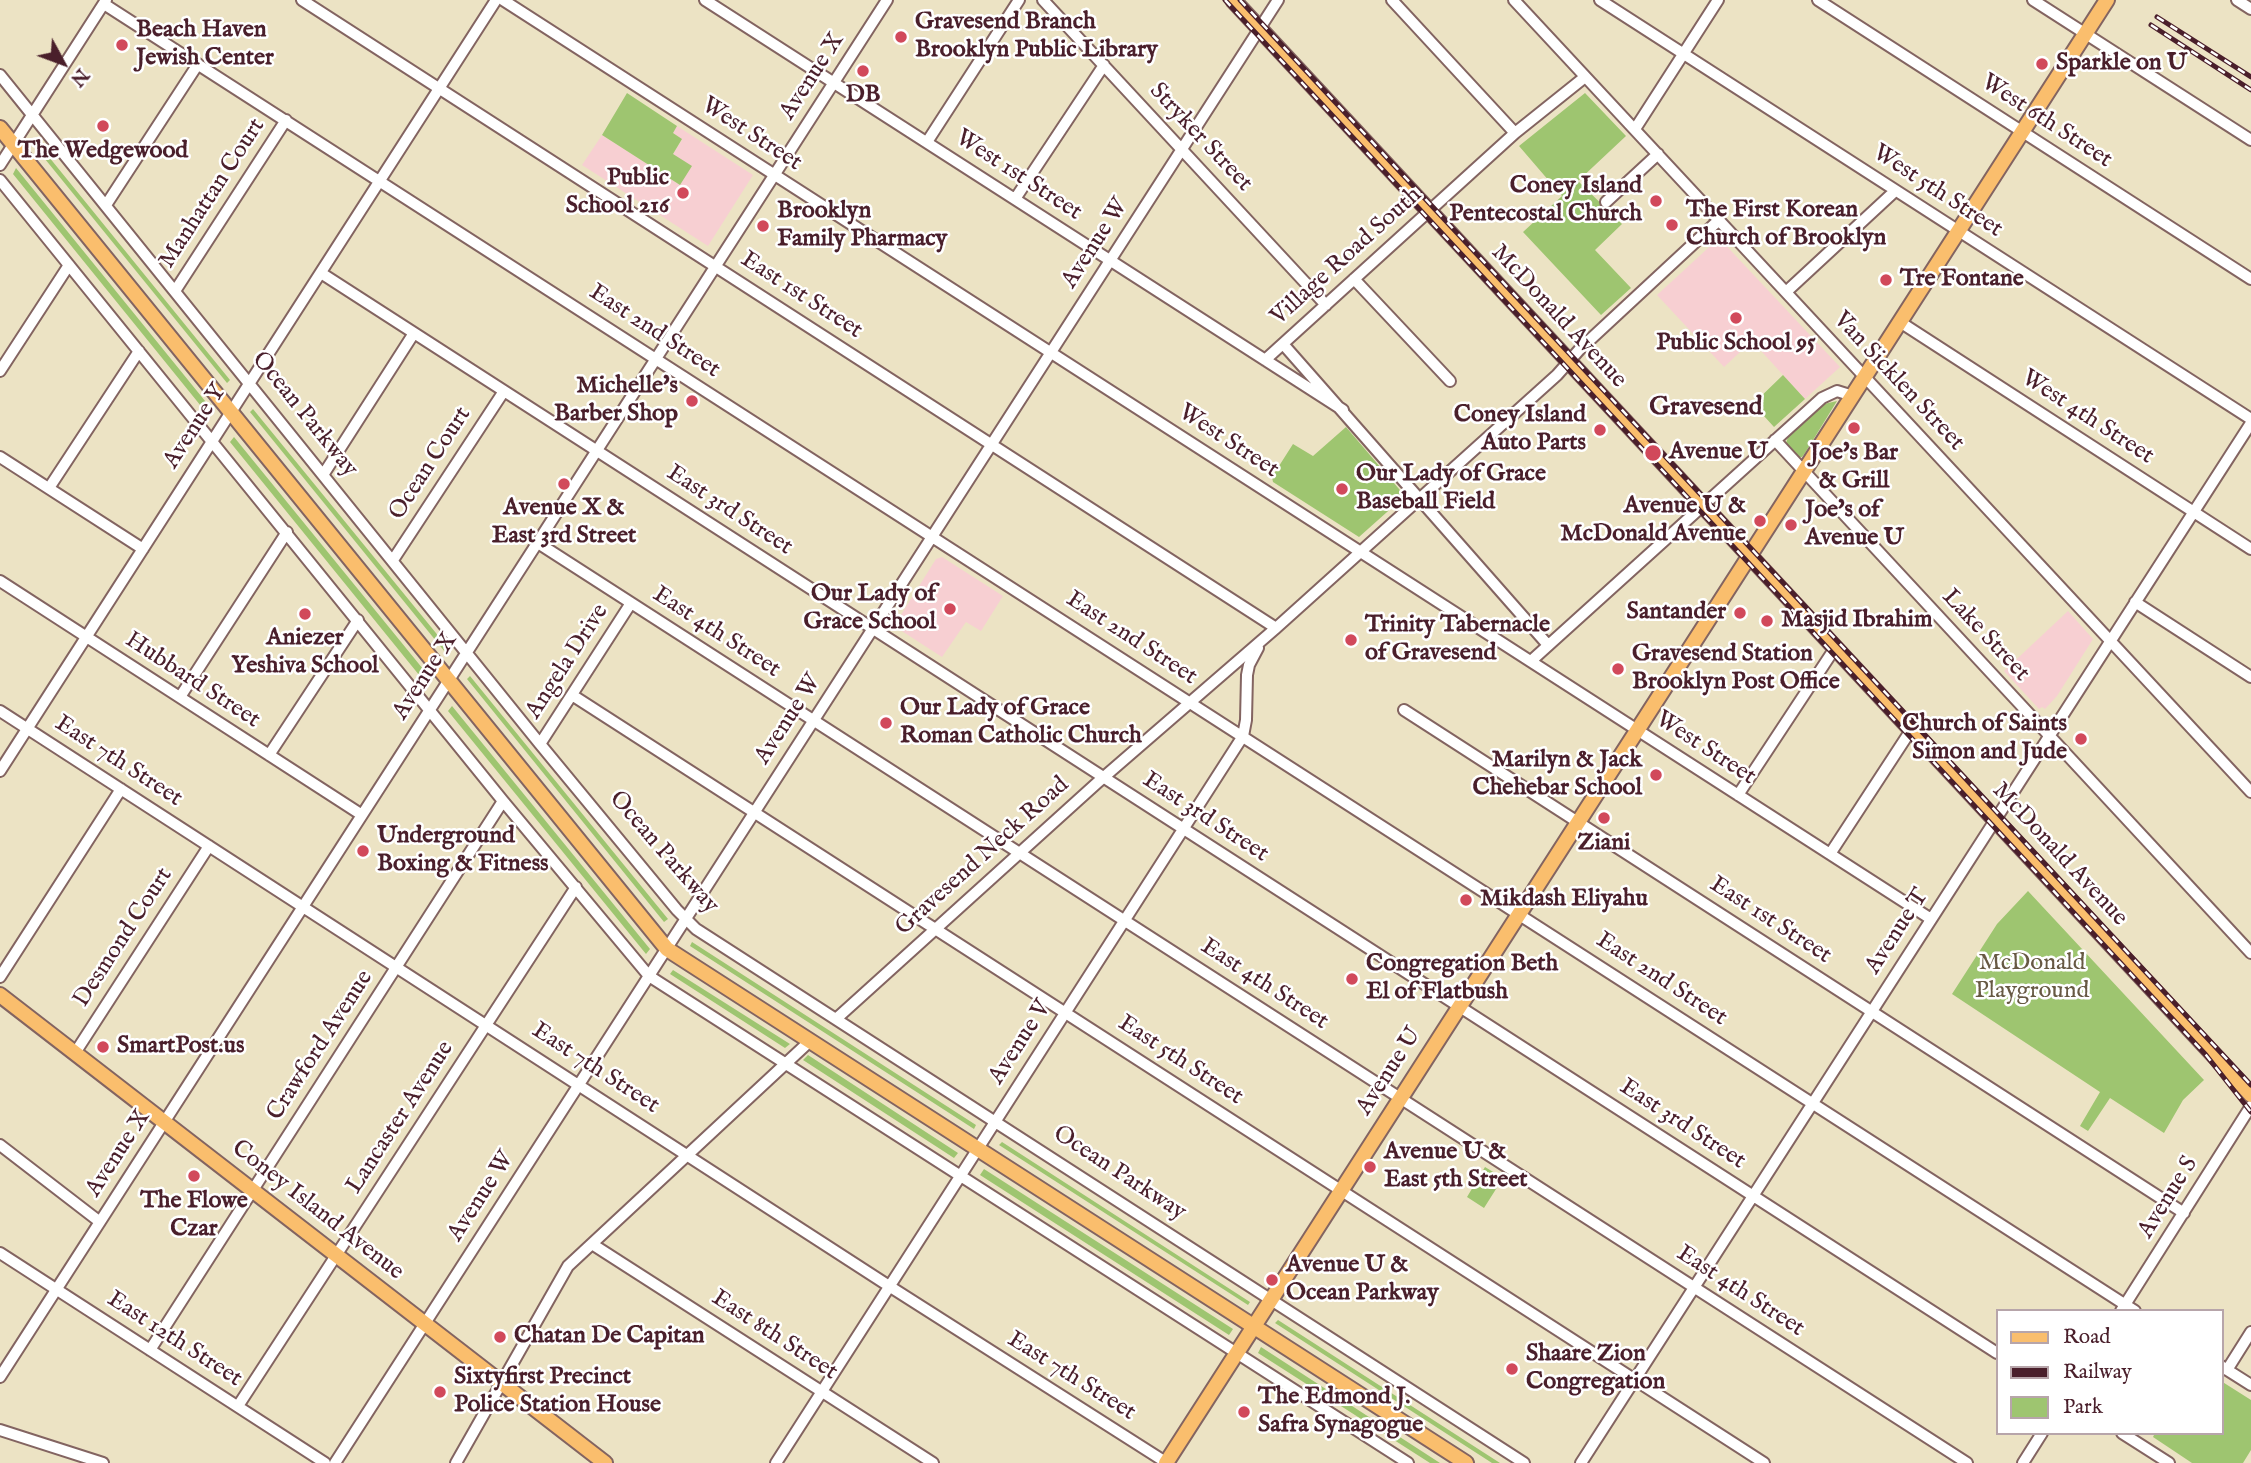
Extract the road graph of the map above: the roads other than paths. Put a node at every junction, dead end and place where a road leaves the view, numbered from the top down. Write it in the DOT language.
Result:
graph roads {
  1 [pos="302,0"];
  2 [pos="496,0"];
  3 [pos="503,0"];
  4 [pos="705,0"];
  5 [pos="887,0"];
  6 [pos="1019,0"];
  7 [pos="1043,0"];
  8 [pos="1233,0"];
  9 [pos="1278,0"];
  10 [pos="1392,0"];
  11 [pos="1514,0"];
  12 [pos="1600,0"];
  13 [pos="1718,0"];
  14 [pos="1818,0"];
  15 [pos="2034,0"];
  16 [pos="2107,0"];
  17 [pos="2237,0"];
  18 [pos="105,2"];
  19 [pos="2251,9"];
  20 [pos="1259,29"];
  21 [pos="2086,34"];
  22 [pos="1683,54"];
  23 [pos="198,64"];
  24 [pos="1104,65"];
  25 [pos="0,75"];
  26 [pos="1586,77"];
  27 [pos="834,82"];
  28 [pos="439,89"];
  29 [pos="32,115"];
  30 [pos="286,120"];
  31 [pos="0,128"];
  32 [pos="1635,129"];
  33 [pos="2022,132"];
  34 [pos="1515,133"];
  35 [pos="2251,140"];
  36 [pos="927,142"];
  37 [pos="13,144"];
  38 [pos="1182,149"];
  39 [pos="1658,154"];
  40 [pos="0,165"];
  41 [pos="775,175"];
  42 [pos="0,180"];
  43 [pos="380,181"];
  44 [pos="1895,191"];
  45 [pos="1016,199"];
  46 [pos="1606,202"];
  47 [pos="106,205"];
  48 [pos="1429,211"];
  49 [pos="1719,220"];
  50 [pos="1959,231"];
  51 [pos="1111,260"];
  52 [pos="69,265"];
  53 [pos="716,266"];
  54 [pos="321,272"];
  55 [pos="1354,279"];
  56 [pos="2251,279"];
  57 [pos="175,291"];
  58 [pos="1786,292"];
  59 [pos="1326,305"];
  60 [pos="1900,323"];
  61 [pos="414,333"];
  62 [pos="1283,344"];
  63 [pos="139,351"];
  64 [pos="1051,352"];
  65 [pos="656,358"];
  66 [pos="1265,360"];
  67 [pos="1569,363"];
  68 [pos="0,372"];
  69 [pos="1865,377"];
  70 [pos="1450,381"];
  71 [pos="249,383"];
  72 [pos="504,391"];
  73 [pos="1853,396"];
  74 [pos="1343,410"];
  75 [pos="231,412"];
  76 [pos="2251,421"];
  77 [pos="1775,440"];
  78 [pos="212,441"];
  79 [pos="992,444"];
  80 [pos="597,450"];
  81 [pos="0,457"];
  82 [pos="1804,472"];
  83 [pos="323,475"];
  84 [pos="50,488"];
  85 [pos="1421,498"];
  86 [pos="1703,504"];
  87 [pos="2193,512"];
  88 [pos="287,532"];
  89 [pos="933,537"];
  90 [pos="538,542"];
  91 [pos="143,549"];
  92 [pos="2251,549"];
  93 [pos="1361,552"];
  94 [pos="1750,556"];
  95 [pos="393,560"];
  96 [pos="0,581"];
  97 [pos="2135,602"];
  98 [pos="631,603"];
  99 [pos="358,620"];
  100 [pos="873,629"];
  101 [pos="1272,632"];
  102 [pos="86,637"];
  103 [pos="2110,641"];
  104 [pos="1548,645"];
  105 [pos="1835,648"];
  106 [pos="467,652"];
  107 [pos="1531,661"];
  108 [pos="2251,677"];
  109 [pos="449,681"];
  110 [pos="572,695"];
  111 [pos="180,697"];
  112 [pos="1190,702"];
  113 [pos="430,709"];
  114 [pos="1404,710"];
  115 [pos="0,711"];
  116 [pos="814,720"];
  117 [pos="27,728"];
  118 [pos="1638,730"];
  119 [pos="1911,730"];
  120 [pos="1243,736"];
  121 [pos="2049,736"];
  122 [pos="540,744"];
  123 [pos="269,755"];
  124 [pos="0,771"];
  125 [pos="1103,777"];
  126 [pos="121,789"];
  127 [pos="2251,792"];
  128 [pos="1738,795"];
  129 [pos="503,801"];
  130 [pos="755,812"];
  131 [pos="362,815"];
  132 [pos="1995,820"];
  133 [pos="1578,822"];
  134 [pos="1184,829"];
  135 [pos="209,846"];
  136 [pos="1020,853"];
  137 [pos="1830,854"];
  138 [pos="576,887"];
  139 [pos="303,907"];
  140 [pos="1519,914"];
  141 [pos="686,919"];
  142 [pos="1931,919"];
  143 [pos="1125,920"];
  144 [pos="935,929"];
  145 [pos="667,949"];
  146 [pos="2251,953"];
  147 [pos="397,967"];
  148 [pos="649,976"];
  149 [pos="0,977"];
  150 [pos="0,995"];
  151 [pos="1460,1006"];
  152 [pos="1872,1011"];
  153 [pos="1066,1013"];
  154 [pos="836,1019"];
  155 [pos="487,1024"];
  156 [pos="810,1041"];
  157 [pos="75,1053"];
  158 [pos="785,1064"];
  159 [pos="580,1084"];
  160 [pos="2251,1095"];
  161 [pos="1401,1098"];
  162 [pos="1813,1103"];
  163 [pos="2251,1106"];
  164 [pos="995,1121"];
  165 [pos="165,1122"];
  166 [pos="0,1144"];
  167 [pos="978,1149"];
  168 [pos="688,1155"];
  169 [pos="960,1177"];
  170 [pos="253,1190"];
  171 [pos="1342,1190"];
  172 [pos="1754,1195"];
  173 [pos="2184,1213"];
  174 [pos="100,1222"];
  175 [pos="592,1244"];
  176 [pos="0,1253"];
  177 [pos="337,1254"];
  178 [pos="889,1286"];
  179 [pos="1694,1287"];
  180 [pos="57,1289"];
  181 [pos="1271,1299"];
  182 [pos="2127,1309"];
  183 [pos="425,1324"];
  184 [pos="1254,1327"];
  185 [pos="2251,1332"];
  186 [pos="150,1350"];
  187 [pos="1996,1352"];
  188 [pos="1237,1353"];
  189 [pos="2224,1368"];
  190 [pos="0,1377"];
  191 [pos="1635,1380"];
  192 [pos="501,1382"];
  193 [pos="2251,1385"];
  194 [pos="822,1391"];
  195 [pos="238,1406"];
  196 [pos="0,1430"];
  197 [pos="2041,1435"];
  198 [pos="2125,1435"];
  199 [pos="103,1463"];
  200 [pos="325,1463"];
  201 [pos="335,1463"];
  202 [pos="456,1463"];
  203 [pos="605,1463"];
  204 [pos="776,1463"];
  205 [pos="933,1463"];
  206 [pos="1167,1463"];
  207 [pos="1408,1463"];
  208 [pos="1466,1463"];
  209 [pos="1524,1463"];
  210 [pos="1581,1463"];
  211 [pos="1765,1463"];
  212 [pos="1967,1463"];
  213 [pos="2023,1463"];
  214 [pos="2169,1463"];
  1 -- 28 [label="street, East 1st Street"];
  2 -- 28 [label="street, Avenue Y"];
  3 -- 41 [label="street, West Street"];
  4 -- 27 [label="street, West 1st Street"];
  5 -- 27 [label="street, Avenue X"];
  6 -- 36 [label="street"];
  7 -- 24 [label="street, Stryker Street"];
  8 -- 20 [label="main road, McDonald Avenue"];
  9 -- 20 [label="street, Avenue W"];
  10 -- 34 [label="street"];
  11 -- 26 [label="street, Van Sicklen Street"];
  12 -- 22 [label="street, West 5th Street"];
  13 -- 22 [label="street"];
  14 -- 33 [label="street, West 6th Street"];
  15 -- 21 [label="street"];
  16 -- 21 [label="main road, Avenue U"];
  17 -- 19 [label="street"];
  18 -- 23 [label="street, East 2nd Street"];
  18 -- 29 [label="street"];
  20 -- 38 [label="street, Avenue W"];
  20 -- 48 [label="main road, McDonald Avenue"];
  21 -- 33 [label="main road, Avenue U"];
  21 -- 35 [label="street"];
  22 -- 32 [label="street"];
  22 -- 44 [label="street, West 5th Street"];
  23 -- 30 [label="street, East 2nd Street"];
  23 -- 47 [label="street"];
  24 -- 38 [label="street, Stryker Street"];
  24 -- 45 [label="street"];
  25 -- 29 [label="street, Ocean Parkway"];
  26 -- 32 [label="street, Van Sicklen Street"];
  26 -- 34 [label="street, Village Road South"];
  27 -- 36 [label="street, West 1st Street"];
  27 -- 41 [label="street, Avenue X"];
  28 -- 43 [label="street, Avenue Y"];
  28 -- 53 [label="street, East 1st Street"];
  29 -- 37 [label="street"];
  29 -- 47 [label="street, Ocean Parkway"];
  30 -- 43 [label="street, East 2nd Street"];
  30 -- 57 [label="street, Manhattan Court"];
  31 -- 37 [label="main road"];
  32 -- 39 [label="street, Van Sicklen Street"];
  33 -- 50 [label="main road, Avenue U"];
  33 -- 56 [label="street, West 6th Street"];
  34 -- 48 [label="street, Village Road South"];
  36 -- 45 [label="street, West 1st Street"];
  37 -- 40 [label="street"];
  37 -- 75 [label="main road"];
  38 -- 51 [label="street, Avenue W"];
  38 -- 59 [label="street, Stryker Street"];
  39 -- 46 [label="street"];
  39 -- 49 [label="street, Van Sicklen Street"];
  41 -- 53 [label="street, Avenue X"];
  41 -- 64 [label="street, West Street"];
  42 -- 52 [label="street"];
  43 -- 54 [label="street, Avenue Y"];
  43 -- 65 [label="street, East 2nd Street"];
  44 -- 50 [label="street, West 5th Street"];
  44 -- 58 [label="street"];
  45 -- 51 [label="street, West 1st Street"];
  47 -- 57 [label="street, Ocean Parkway"];
  48 -- 55 [label="street, Village Road South"];
  48 -- 67 [label="main road, McDonald Avenue"];
  49 -- 58 [label="street, Van Sicklen Street"];
  49 -- 67 [label="street, Gravesend Neck Road"];
  50 -- 60 [label="main road, Avenue U"];
  50 -- 76 [label="street, West 5th Street"];
  51 -- 64 [label="street, Avenue W"];
  51 -- 66 [label="street, West 1st Street"];
  52 -- 63 [label="street"];
  52 -- 68 [label="street"];
  53 -- 65 [label="street, Avenue X"];
  53 -- 79 [label="street, East 1st Street"];
  54 -- 61 [label="street, East 3rd Street"];
  54 -- 71 [label="street, Avenue Y"];
  55 -- 59 [label="street, Village Road South"];
  55 -- 70 [label="street"];
  57 -- 71 [label="street, Ocean Parkway"];
  58 -- 69 [label="street, Van Sicklen Street"];
  59 -- 62 [label="street, Village Road South"];
  60 -- 69 [label="main road, Avenue U"];
  60 -- 87 [label="street, West 4th Street"];
  61 -- 72 [label="street, East 3rd Street"];
  61 -- 83 [label="street"];
  62 -- 66 [label="street, Village Road South"];
  62 -- 74 [label="street"];
  63 -- 78 [label="street"];
  63 -- 84 [label="street"];
  64 -- 79 [label="street, Avenue W"];
  64 -- 93 [label="street, West Street"];
  65 -- 80 [label="street, Avenue X"];
  65 -- 89 [label="street, East 2nd Street"];
  66 -- 74 [label="street, West 1st Street"];
  67 -- 85 [label="street, Gravesend Neck Road"];
  67 -- 86 [label="main road, McDonald Avenue"];
  69 -- 73 [label="main road, Avenue U"];
  69 -- 103 [label="street, Van Sicklen Street"];
  71 -- 75 [label="street, Avenue Y"];
  71 -- 83 [label="street, Ocean Parkway"];
  72 -- 80 [label="street, East 3rd Street"];
  72 -- 95 [label="street, Ocean Court"];
  73 -- 77 [label="street"];
  73 -- 82 [label="main road, Avenue U"];
  74 -- 85 [label="street"];
  75 -- 78 [label="street, Avenue Y"];
  75 -- 109 [label="main road"];
  76 -- 87 [label="street, Avenue T"];
  77 -- 82 [label="street, Lake Street"];
  77 -- 86 [label="street"];
  78 -- 88 [label="street"];
  78 -- 91 [label="street, Avenue Y"];
  79 -- 89 [label="street, Avenue W"];
  79 -- 101 [label="street, East 1st Street"];
  80 -- 90 [label="street, Avenue X"];
  80 -- 100 [label="street, East 3rd Street"];
  81 -- 84 [label="street"];
  82 -- 94 [label="main road, Avenue U"];
  82 -- 121 [label="street, Lake Street"];
  83 -- 95 [label="street, Ocean Parkway"];
  84 -- 91 [label="street"];
  85 -- 93 [label="street, Gravesend Neck Road"];
  85 -- 104 [label="street"];
  86 -- 94 [label="main road, McDonald Avenue"];
  86 -- 104 [label="street"];
  87 -- 92 [label="street, West 4th Street"];
  87 -- 97 [label="street, Avenue T"];
  88 -- 99 [label="street"];
  88 -- 111 [label="street"];
  89 -- 100 [label="street, Avenue W"];
  89 -- 112 [label="street, East 2nd Street"];
  90 -- 98 [label="street, East 4th Street"];
  90 -- 106 [label="street, Avenue X"];
  91 -- 102 [label="street, Avenue Y"];
  93 -- 101 [label="street, Gravesend Neck Road"];
  93 -- 107 [label="street, West Street"];
  94 -- 105 [label="main road, McDonald Avenue"];
  94 -- 118 [label="main road, Avenue U"];
  95 -- 106 [label="street, Ocean Parkway"];
  96 -- 102 [label="street, Hubbard Street"];
  97 -- 103 [label="street, Avenue T"];
  97 -- 108 [label="street"];
  98 -- 110 [label="street, Angela Drive"];
  98 -- 116 [label="street, East 4th Street"];
  99 -- 113 [label="street"];
  99 -- 123 [label="street"];
  100 -- 116 [label="street, Avenue W"];
  100 -- 125 [label="street, East 3rd Street"];
  101 -- 112 [label="street, Gravesend Neck Road"];
  101 -- 120 [label="street, Avenue V"];
  102 -- 111 [label="street, Hubbard Street"];
  102 -- 117 [label="street, Avenue Y"];
  103 -- 121 [label="street, Avenue T"];
  103 -- 127 [label="street, Van Sicklen Street"];
  104 -- 107 [label="street"];
  105 -- 119 [label="main road, McDonald Avenue"];
  105 -- 128 [label="street"];
  106 -- 109 [label="street, Avenue X"];
  106 -- 122 [label="street, Ocean Parkway"];
  107 -- 118 [label="street, West Street"];
  109 -- 113 [label="street, Avenue X"];
  109 -- 145 [label="main road"];
  110 -- 122 [label="street, Angela Drive"];
  110 -- 130 [label="street, East 5th Street"];
  111 -- 123 [label="street, Hubbard Street"];
  112 -- 120 [label="street, East 2nd Street"];
  112 -- 125 [label="street, Gravesend Neck Road"];
  113 -- 129 [label="street"];
  113 -- 131 [label="street, Avenue X"];
  114 -- 133 [label="street, East 1st Street"];
  115 -- 117 [label="street, East 7th Street"];
  116 -- 130 [label="street, Avenue W"];
  116 -- 136 [label="street, East 4th Street"];
  117 -- 124 [label="street, Avenue Y"];
  117 -- 126 [label="street, East 7th Street"];
  118 -- 128 [label="street, West Street"];
  118 -- 133 [label="main road, Avenue U"];
  119 -- 132 [label="main road, McDonald Avenue"];
  119 -- 137 [label="street"];
  120 -- 134 [label="street, Avenue V"];
  120 -- 140 [label="street, East 2nd Street"];
  121 -- 132 [label="street, Avenue T"];
  121 -- 146 [label="street, Lake Street"];
  122 -- 141 [label="street, Ocean Parkway"];
  123 -- 131 [label="street, Hubbard Street"];
  125 -- 134 [label="street, East 3rd Street"];
  125 -- 136 [label="street, Gravesend Neck Road"];
  126 -- 135 [label="street, East 7th Street"];
  126 -- 149 [label="street"];
  128 -- 137 [label="street, West Street"];
  129 -- 138 [label="street"];
  129 -- 147 [label="street, Crawford Avenue"];
  130 -- 141 [label="street, Avenue W"];
  130 -- 144 [label="street, East 5th Street"];
  131 -- 139 [label="street, Avenue X"];
  132 -- 142 [label="street, Avenue T"];
  132 -- 160 [label="main road, McDonald Avenue"];
  133 -- 140 [label="main road, Avenue U"];
  133 -- 152 [label="street, East 1st Street"];
  134 -- 143 [label="street, Avenue V"];
  134 -- 151 [label="street, East 3rd Street"];
  135 -- 139 [label="street, East 7th Street"];
  135 -- 157 [label="street, Desmond Court"];
  136 -- 143 [label="street, East 4th Street"];
  136 -- 144 [label="street, Gravesend Neck Road"];
  137 -- 142 [label="street, West Street"];
  138 -- 148 [label="street"];
  138 -- 155 [label="street, Lancaster Avenue"];
  139 -- 147 [label="street, East 7th Street"];
  139 -- 165 [label="street, Avenue X"];
  140 -- 151 [label="main road, Avenue U"];
  140 -- 162 [label="street, East 2nd Street"];
  141 -- 145 [label="street, Avenue W"];
  141 -- 154 [label="street, Ocean Parkway"];
  142 -- 152 [label="street, Avenue T"];
  143 -- 153 [label="street, Avenue V"];
  143 -- 161 [label="street, East 4th Street"];
  144 -- 153 [label="street, East 5th Street"];
  144 -- 154 [label="street, Gravesend Neck Road"];
  145 -- 148 [label="street, Avenue W"];
  145 -- 156 [label="main road"];
  147 -- 155 [label="street, East 7th Street"];
  147 -- 170 [label="street, Crawford Avenue"];
  148 -- 158 [label="street"];
  148 -- 159 [label="street, Avenue W"];
  150 -- 157 [label="main road, Coney Island Avenue"];
  151 -- 161 [label="main road, Avenue U"];
  151 -- 172 [label="street, East 3rd Street"];
  152 -- 162 [label="street, Avenue T"];
  152 -- 173 [label="street, East 1st Street"];
  153 -- 164 [label="street, Avenue V"];
  153 -- 171 [label="street, East 5th Street"];
  154 -- 164 [label="street, Ocean Parkway"];
  155 -- 159 [label="street, East 7th Street"];
  155 -- 177 [label="street, Lancaster Avenue"];
  156 -- 158 [label="street"];
  156 -- 167 [label="main road"];
  157 -- 165 [label="main road, Coney Island Avenue"];
  158 -- 168 [label="street"];
  158 -- 169 [label="street"];
  159 -- 168 [label="street, East 7th Street"];
  159 -- 183 [label="street, Avenue W"];
  161 -- 171 [label="main road, Avenue U"];
  161 -- 179 [label="street, East 4th Street"];
  162 -- 172 [label="street, Avenue T"];
  162 -- 182 [label="street, East 2nd Street"];
  163 -- 173 [label="street, Avenue S"];
  164 -- 167 [label="street, Avenue V"];
  164 -- 181 [label="street, Ocean Parkway"];
  165 -- 170 [label="main road, Coney Island Avenue"];
  165 -- 174 [label="street, Avenue X"];
  166 -- 174 [label="street"];
  167 -- 169 [label="street, Avenue V"];
  167 -- 184 [label="main road"];
  168 -- 175 [label="street"];
  168 -- 178 [label="street, East 7th Street"];
  169 -- 178 [label="street, Avenue V"];
  169 -- 188 [label="street"];
  170 -- 177 [label="main road, Coney Island Avenue"];
  170 -- 186 [label="street, Crawford Avenue"];
  171 -- 181 [label="main road, Avenue U"];
  171 -- 191 [label="street, East 5th Street"];
  172 -- 179 [label="street, Avenue T"];
  172 -- 187 [label="street, East 3rd Street"];
  173 -- 182 [label="street, Avenue S"];
  174 -- 180 [label="street, Avenue X"];
  175 -- 192 [label="street"];
  175 -- 194 [label="street, East 8th Street"];
  176 -- 180 [label="street, East 12th Street"];
  177 -- 183 [label="main road, Coney Island Avenue"];
  177 -- 195 [label="street, Lancaster Avenue"];
  178 -- 194 [label="street, Avenue V"];
  178 -- 206 [label="street, East 7th Street"];
  179 -- 191 [label="street, Avenue T"];
  179 -- 212 [label="street, East 4th Street"];
  180 -- 186 [label="street, East 12th Street"];
  180 -- 190 [label="street, Avenue X"];
  181 -- 184 [label="main road, Avenue U"];
  181 -- 209 [label="street, Ocean Parkway"];
  183 -- 192 [label="main road, Coney Island Avenue"];
  183 -- 201 [label="street, Avenue W"];
  184 -- 188 [label="main road, Avenue U"];
  184 -- 208 [label="main road"];
  185 -- 189 [label="street"];
  186 -- 195 [label="street, East 12th Street"];
  188 -- 206 [label="main road, Avenue U"];
  188 -- 207 [label="street"];
  189 -- 193 [label="street"];
  191 -- 210 [label="street, Avenue T"];
  191 -- 211 [label="street, East 5th Street"];
  192 -- 202 [label="street"];
  192 -- 203 [label="main road, Coney Island Avenue"];
  194 -- 204 [label="street, Avenue V"];
  194 -- 205 [label="street, East 8th Street"];
  195 -- 200 [label="street, East 12th Street"];
  196 -- 199 [label="street"];
  197 -- 213 [label="street"];
  198 -- 214 [label="street"];
}
